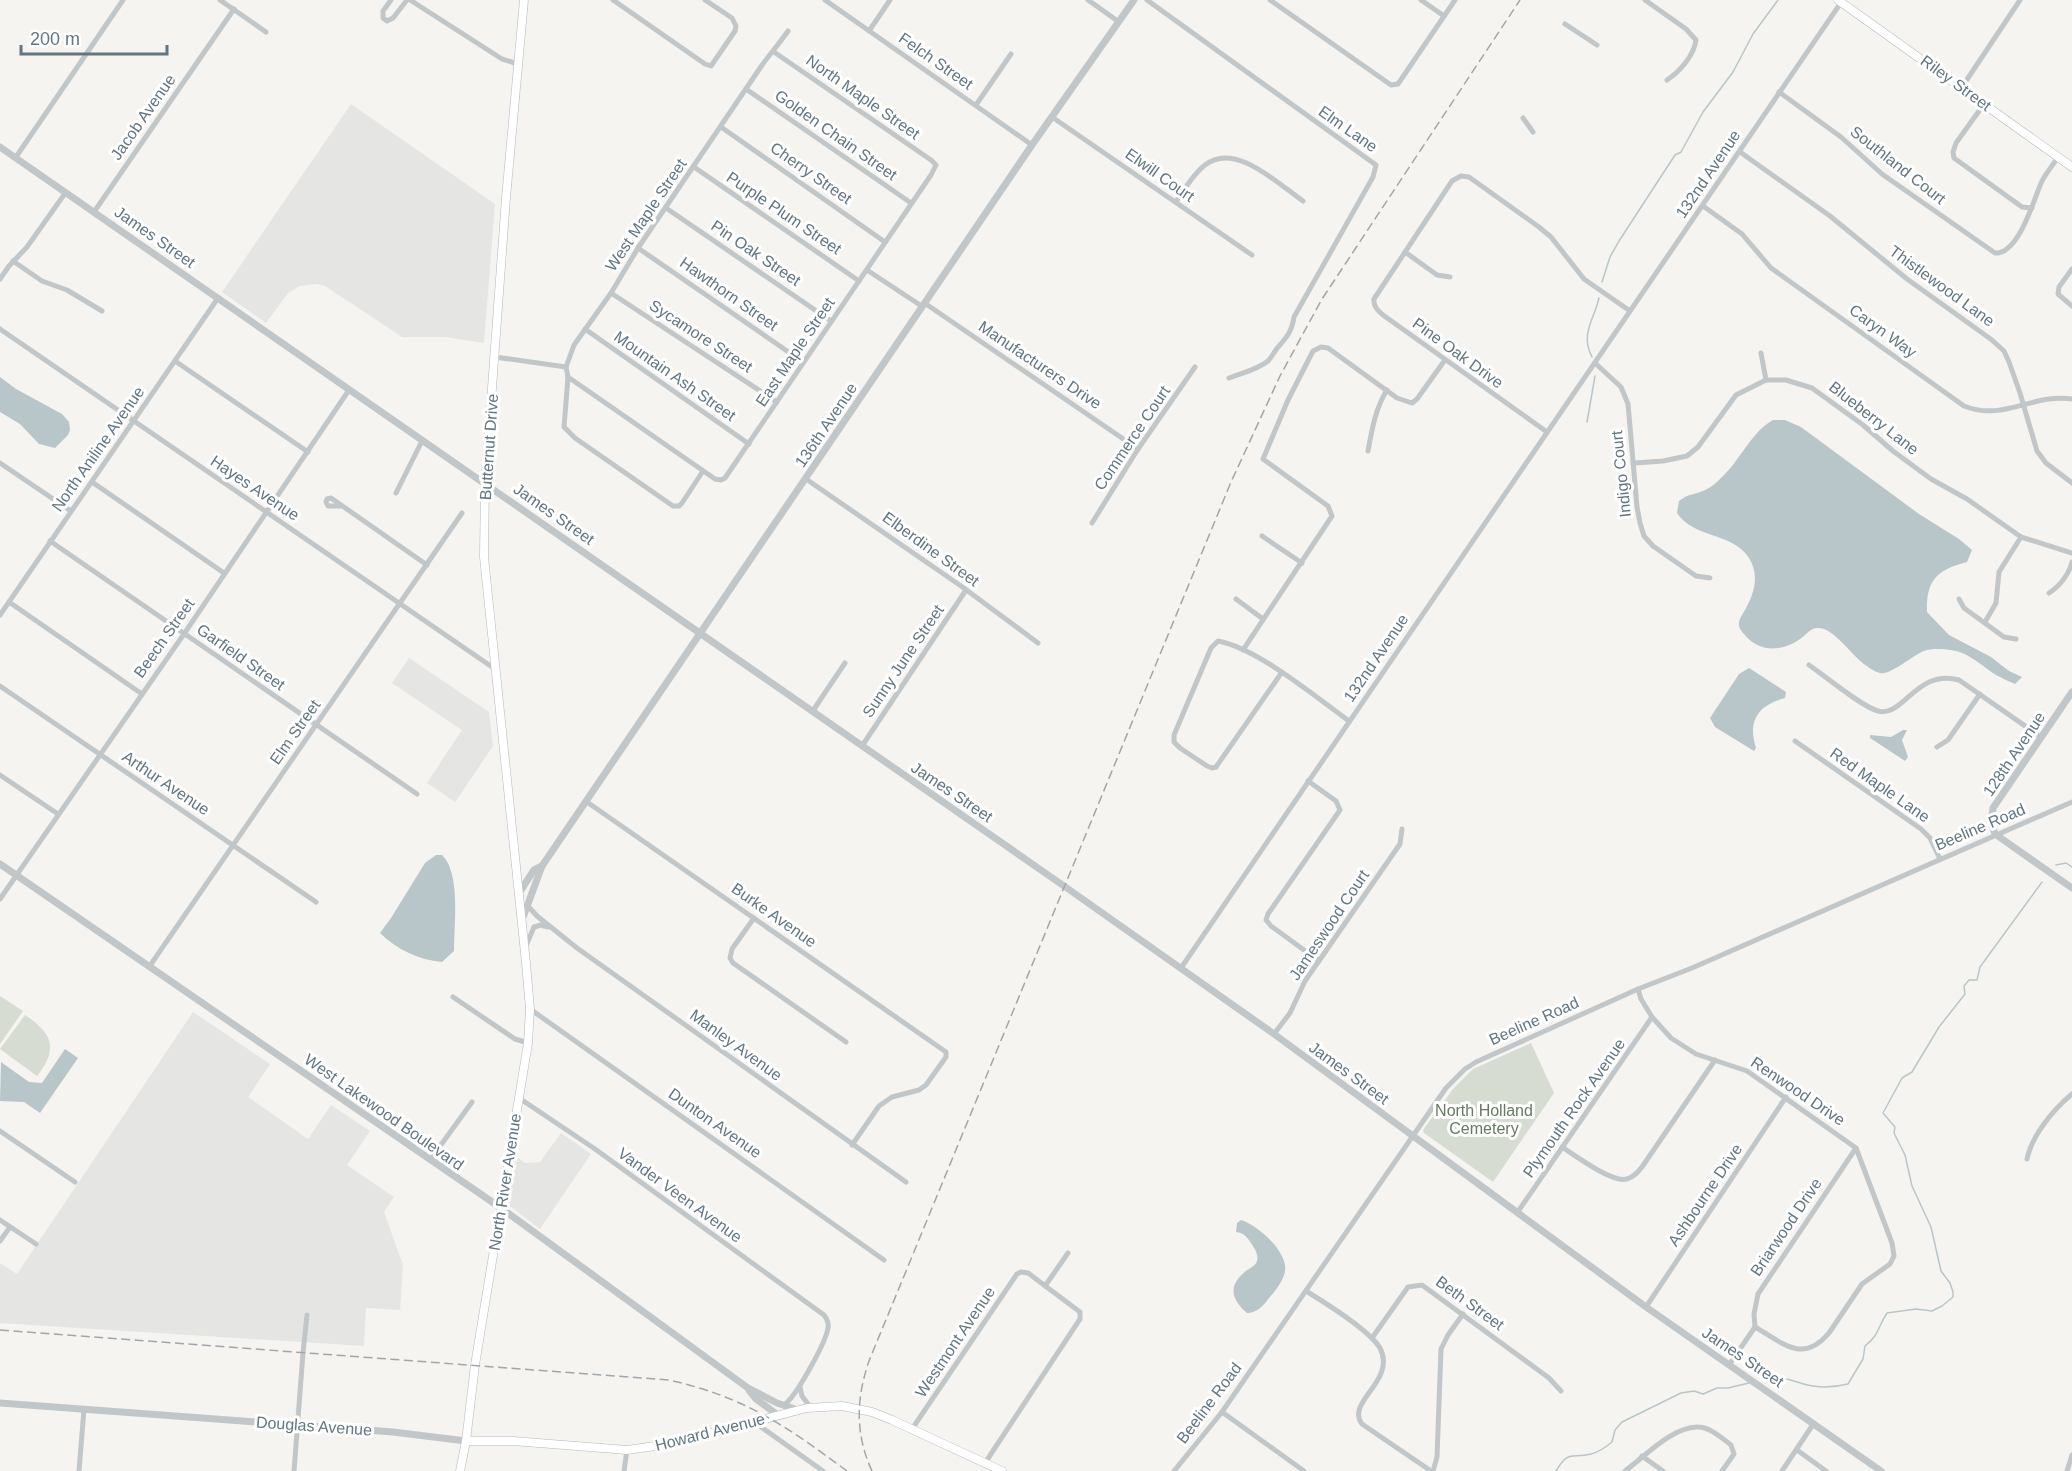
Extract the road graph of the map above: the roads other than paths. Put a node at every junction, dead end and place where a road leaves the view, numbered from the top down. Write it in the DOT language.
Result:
graph roads {
  1 [pos="123,0"];
  2 [pos="220,0"];
  3 [pos="391,0"];
  4 [pos="409,0"];
  5 [pos="524,0"];
  6 [pos="613,0"];
  7 [pos="705,0"];
  8 [pos="825,0"];
  9 [pos="890,0"];
  10 [pos="1088,0"];
  11 [pos="1134,0"];
  12 [pos="1147,0"];
  13 [pos="1270,0"];
  14 [pos="1420,0"];
  15 [pos="1455,0"];
  16 [pos="1645,0"];
  17 [pos="2020,0"];
  18 [pos="1841,1"];
  19 [pos="234,9"];
  20 [pos="1444,16"];
  21 [pos="1119,22"];
  22 [pos="1565,24"];
  23 [pos="788,31"];
  24 [pos="869,31"];
  25 [pos="266,32"];
  26 [pos="1597,45"];
  27 [pos="774,52"];
  28 [pos="1011,54"];
  29 [pos="518,64"];
  30 [pos="1667,80"];
  31 [pos="1962,87"];
  32 [pos="746,90"];
  33 [pos="1779,92"];
  34 [pos="1984,104"];
  35 [pos="976,105"];
  36 [pos="1052,117"];
  37 [pos="1523,118"];
  38 [pos="721,127"];
  39 [pos="1533,132"];
  40 [pos="1032,145"];
  41 [pos="0,147"];
  42 [pos="1740,152"];
  43 [pos="2058,157"];
  44 [pos="16,158"];
  45 [pos="936,165"];
  46 [pos="694,167"];
  47 [pos="2072,167"];
  48 [pos="66,192"];
  49 [pos="1303,201"];
  50 [pos="1176,202"];
  51 [pos="911,203"];
  52 [pos="1703,206"];
  53 [pos="666,208"];
  54 [pos="2032,208"];
  55 [pos="94,212"];
  56 [pos="885,242"];
  57 [pos="638,248"];
  58 [pos="1405,252"];
  59 [pos="1252,255"];
  60 [pos="13,261"];
  61 [pos="2072,269"];
  62 [pos="867,270"];
  63 [pos="1450,277"];
  64 [pos="0,279"];
  65 [pos="859,280"];
  66 [pos="611,293"];
  67 [pos="218,298"];
  68 [pos="924,305"];
  69 [pos="2072,306"];
  70 [pos="102,311"];
  71 [pos="1630,311"];
  72 [pos="831,321"];
  73 [pos="0,329"];
  74 [pos="585,329"];
  75 [pos="1761,353"];
  76 [pos="495,357"];
  77 [pos="1444,360"];
  78 [pos="175,361"];
  79 [pos="803,362"];
  80 [pos="1594,363"];
  81 [pos="566,367"];
  82 [pos="1195,367"];
  83 [pos="568,377"];
  84 [pos="1229,378"];
  85 [pos="1766,380"];
  86 [pos="349,390"];
  87 [pos="1387,390"];
  88 [pos="2072,399"];
  89 [pos="777,402"];
  90 [pos="2023,406"];
  91 [pos="135,421"];
  92 [pos="1547,432"];
  93 [pos="422,441"];
  94 [pos="749,444"];
  95 [pos="1138,449"];
  96 [pos="1368,451"];
  97 [pos="308,452"];
  98 [pos="0,463"];
  99 [pos="1635,463"];
  100 [pos="703,471"];
  101 [pos="806,479"];
  102 [pos="92,482"];
  103 [pos="485,483"];
  104 [pos="2072,483"];
  105 [pos="396,493"];
  106 [pos="342,506"];
  107 [pos="71,511"];
  108 [pos="266,512"];
  109 [pos="462,513"];
  110 [pos="1092,524"];
  111 [pos="1262,536"];
  112 [pos="2021,537"];
  113 [pos="50,541"];
  114 [pos="2072,553"];
  115 [pos="2072,562"];
  116 [pos="1302,563"];
  117 [pos="426,565"];
  118 [pos="225,573"];
  119 [pos="1710,578"];
  120 [pos="966,590"];
  121 [pos="2049,593"];
  122 [pos="1959,599"];
  123 [pos="1236,600"];
  124 [pos="9,602"];
  125 [pos="399,604"];
  126 [pos="0,615"];
  127 [pos="1263,619"];
  128 [pos="1985,622"];
  129 [pos="184,634"];
  130 [pos="700,634"];
  131 [pos="2016,639"];
  132 [pos="1038,643"];
  133 [pos="1243,650"];
  134 [pos="845,663"];
  135 [pos="1809,665"];
  136 [pos="495,669"];
  137 [pos="1282,672"];
  138 [pos="0,686"];
  139 [pos="2072,692"];
  140 [pos="142,694"];
  141 [pos="1980,694"];
  142 [pos="812,712"];
  143 [pos="1349,721"];
  144 [pos="316,725"];
  145 [pos="2041,737"];
  146 [pos="1795,741"];
  147 [pos="862,746"];
  148 [pos="1937,747"];
  149 [pos="100,755"];
  150 [pos="0,776"];
  151 [pos="1308,781"];
  152 [pos="417,794"];
  153 [pos="586,802"];
  154 [pos="2072,802"];
  155 [pos="58,814"];
  156 [pos="1402,829"];
  157 [pos="1995,834"];
  158 [pos="232,845"];
  159 [pos="1940,859"];
  160 [pos="0,864"];
  161 [pos="542,866"];
  162 [pos="17,875"];
  163 [pos="2072,888"];
  164 [pos="519,892"];
  165 [pos="0,899"];
  166 [pos="316,903"];
  167 [pos="528,906"];
  168 [pos="754,918"];
  169 [pos="522,920"];
  170 [pos="552,929"];
  171 [pos="525,949"];
  172 [pos="1319,961"];
  173 [pos="149,967"];
  174 [pos="1181,968"];
  175 [pos="1638,989"];
  176 [pos="453,997"];
  177 [pos="530,1009"];
  178 [pos="1652,1017"];
  179 [pos="1274,1034"];
  180 [pos="846,1042"];
  181 [pos="528,1043"];
  182 [pos="1715,1060"];
  183 [pos="2072,1094"];
  184 [pos="1786,1097"];
  185 [pos="519,1098"];
  186 [pos="472,1102"];
  187 [pos="0,1131"];
  188 [pos="1412,1136"];
  189 [pos="852,1144"];
  190 [pos="1562,1147"];
  191 [pos="1856,1148"];
  192 [pos="430,1160"];
  193 [pos="2027,1160"];
  194 [pos="75,1182"];
  195 [pos="906,1182"];
  196 [pos="501,1208"];
  197 [pos="1517,1213"];
  198 [pos="0,1220"];
  199 [pos="10,1227"];
  200 [pos="0,1242"];
  201 [pos="36,1244"];
  202 [pos="1068,1253"];
  203 [pos="884,1260"];
  204 [pos="1045,1286"];
  205 [pos="1306,1291"];
  206 [pos="1646,1307"];
  207 [pos="1463,1314"];
  208 [pos="307,1315"];
  209 [pos="1755,1327"];
  210 [pos="1372,1338"];
  211 [pos="1729,1365"];
  212 [pos="800,1386"];
  213 [pos="748,1388"];
  214 [pos="1561,1391"];
  215 [pos="0,1403"];
  216 [pos="784,1405"];
  217 [pos="811,1407"];
  218 [pos="84,1409"];
  219 [pos="795,1411"];
  220 [pos="1222,1412"];
  221 [pos="778,1415"];
  222 [pos="754,1422"];
  223 [pos="1814,1423"];
  224 [pos="297,1425"];
  225 [pos="912,1430"];
  226 [pos="466,1441"];
  227 [pos="627,1450"];
  228 [pos="1797,1450"];
  229 [pos="2072,1455"];
  230 [pos="1642,1456"];
  231 [pos="985,1463"];
  232 [pos="79,1471"];
  233 [pos="294,1471"];
  234 [pos="460,1471"];
  235 [pos="624,1471"];
  236 [pos="823,1471"];
  237 [pos="1002,1471"];
  238 [pos="1175,1471"];
  239 [pos="1304,1471"];
  240 [pos="1432,1471"];
  241 [pos="1625,1471"];
  242 [pos="1663,1471"];
  243 [pos="1722,1471"];
  244 [pos="1782,1471"];
  245 [pos="1826,1471"];
  246 [pos="1881,1471"];
  247 [pos="2067,1471"];
  1 -- 44 [label="street"];
  2 -- 19 [label="street"];
  3 -- 4 [label="street"];
  4 -- 29 [label="street"];
  5 -- 29 [label="main road, Butternut Drive"];
  6 -- 7 [label="street"];
  8 -- 24 [label="street, Felch Street"];
  9 -- 24 [label="street"];
  10 -- 21 [label="street"];
  11 -- 21 [label="street, 136th Avenue"];
  12 -- 84 [label="street, Elm Lane"];
  13 -- 20 [label="street"];
  14 -- 20 [label="street"];
  15 -- 20 [label="street"];
  16 -- 30 [label="street"];
  17 -- 31 [label="street"];
  18 -- 31 [label="main road, Riley Street"];
  18 -- 33 [label="street, 132nd Avenue"];
  19 -- 25 [label="street"];
  19 -- 55 [label="street, Jacob Avenue"];
  21 -- 36 [label="street, 136th Avenue"];
  22 -- 26 [label="street"];
  23 -- 27 [label="street, West Maple Street"];
  24 -- 35 [label="street, Felch Street"];
  27 -- 32 [label="street, West Maple Street"];
  27 -- 45 [label="street, North Maple Street"];
  28 -- 35 [label="street"];
  29 -- 76 [label="main road, Butternut Drive"];
  31 -- 34 [label="main road, Riley Street"];
  32 -- 38 [label="street, West Maple Street"];
  32 -- 51 [label="street, Golden Chain Street"];
  33 -- 42 [label="street, 132nd Avenue"];
  33 -- 54 [label="street, Southland Court"];
  34 -- 43 [label="main road, Riley Street"];
  34 -- 54 [label="street"];
  35 -- 40 [label="street, Felch Street"];
  36 -- 40 [label="street, 136th Avenue"];
  36 -- 50 [label="street, Elwill Court"];
  37 -- 39 [label="street"];
  38 -- 46 [label="street, West Maple Street"];
  38 -- 56 [label="street, Cherry Street"];
  40 -- 68 [label="street, 136th Avenue"];
  41 -- 44 [label="street, James Street"];
  42 -- 52 [label="street, 132nd Avenue"];
  42 -- 90 [label="street, Thistlewood Lane"];
  43 -- 47 [label="main road, Riley Street"];
  43 -- 54 [label="street"];
  44 -- 48 [label="street, James Street"];
  45 -- 51 [label="street, East Maple Street"];
  46 -- 53 [label="street, West Maple Street"];
  46 -- 65 [label="street, Purple Plum Street"];
  48 -- 55 [label="street, James Street"];
  48 -- 60 [label="street"];
  49 -- 50 [label="street"];
  50 -- 59 [label="street, Elwill Court"];
  51 -- 56 [label="street, East Maple Street"];
  52 -- 71 [label="street, 132nd Avenue"];
  52 -- 90 [label="street, Caryn Way"];
  53 -- 57 [label="street, West Maple Street"];
  53 -- 72 [label="street, Pin Oak Street"];
  55 -- 67 [label="street, James Street"];
  56 -- 62 [label="street, East Maple Street"];
  57 -- 66 [label="street, West Maple Street"];
  57 -- 79 [label="street, Hawthorn Street"];
  58 -- 63 [label="street"];
  58 -- 71 [label="street"];
  58 -- 77 [label="street, Pine Oak Drive"];
  60 -- 64 [label="street"];
  60 -- 70 [label="street"];
  61 -- 69 [label="street"];
  62 -- 65 [label="street, East Maple Street"];
  62 -- 68 [label="street, Manufacturers Drive"];
  65 -- 72 [label="street, East Maple Street"];
  66 -- 74 [label="street, West Maple Street"];
  66 -- 89 [label="street, Sycamore Street"];
  67 -- 78 [label="street, North Aniline Avenue"];
  67 -- 86 [label="street, James Street"];
  68 -- 95 [label="street, Manufacturers Drive"];
  68 -- 101 [label="street, 136th Avenue"];
  71 -- 80 [label="street, 132nd Avenue"];
  72 -- 79 [label="street, East Maple Street"];
  73 -- 91 [label="street, Hayes Avenue"];
  74 -- 81 [label="street, West Maple Street"];
  74 -- 94 [label="street, Mountain Ash Street"];
  75 -- 85 [label="street"];
  76 -- 81 [label="street"];
  76 -- 103 [label="main road, Butternut Drive"];
  77 -- 87 [label="street"];
  77 -- 92 [label="street, Pine Oak Drive"];
  78 -- 91 [label="street, North Aniline Avenue"];
  78 -- 97 [label="street"];
  79 -- 89 [label="street, East Maple Street"];
  80 -- 92 [label="street, 132nd Avenue"];
  80 -- 99 [label="street, Indigo Court"];
  81 -- 83 [label="street"];
  82 -- 95 [label="street, Commerce Court"];
  83 -- 100 [label="street"];
  83 -- 100 [label="street"];
  85 -- 99 [label="street"];
  85 -- 112 [label="street, Blueberry Lane"];
  86 -- 93 [label="street, James Street"];
  86 -- 97 [label="street, Beech Street"];
  87 -- 96 [label="street"];
  87 -- 116 [label="street"];
  88 -- 90 [label="street, Caryn Way"];
  89 -- 94 [label="street, East Maple Street"];
  90 -- 104 [label="street, Thistlewood Lane"];
  91 -- 102 [label="street, North Aniline Avenue"];
  91 -- 108 [label="street, Hayes Avenue"];
  92 -- 143 [label="street, 132nd Avenue"];
  93 -- 103 [label="street, James Street"];
  93 -- 105 [label="street"];
  94 -- 100 [label="street, East Maple Street"];
  95 -- 110 [label="street, Commerce Court"];
  97 -- 108 [label="street, Beech Street"];
  98 -- 107 [label="street"];
  99 -- 119 [label="street, Indigo Court"];
  101 -- 120 [label="street, Elberdine Street"];
  101 -- 130 [label="street, 136th Avenue"];
  102 -- 107 [label="street, North Aniline Avenue"];
  102 -- 118 [label="street"];
  103 -- 130 [label="street, James Street"];
  103 -- 136 [label="main road, Butternut Drive"];
  106 -- 117 [label="street"];
  107 -- 113 [label="street, North Aniline Avenue"];
  108 -- 118 [label="street, Beech Street"];
  108 -- 125 [label="street, Hayes Avenue"];
  109 -- 117 [label="street, Elm Street"];
  111 -- 116 [label="street"];
  112 -- 114 [label="street, Blueberry Lane"];
  112 -- 128 [label="street"];
  113 -- 124 [label="street, North Aniline Avenue"];
  113 -- 129 [label="street, Garfield Street"];
  115 -- 121 [label="street"];
  116 -- 127 [label="street"];
  117 -- 125 [label="street, Elm Street"];
  118 -- 129 [label="street, Beech Street"];
  120 -- 132 [label="street, Elberdine Street"];
  120 -- 147 [label="street, Sunny June Street"];
  122 -- 128 [label="street"];
  123 -- 127 [label="street"];
  124 -- 126 [label="street, North Aniline Avenue"];
  124 -- 140 [label="street"];
  125 -- 136 [label="street, Hayes Avenue"];
  125 -- 144 [label="street, Elm Street"];
  127 -- 133 [label="street"];
  128 -- 131 [label="street"];
  129 -- 140 [label="street, Beech Street"];
  129 -- 144 [label="street, Garfield Street"];
  130 -- 142 [label="street, James Street"];
  130 -- 153 [label="street, 136th Avenue"];
  133 -- 137 [label="street"];
  133 -- 137 [label="street"];
  134 -- 142 [label="street"];
  135 -- 141 [label="street"];
  136 -- 164 [label="main road, Butternut Drive"];
  137 -- 143 [label="street"];
  138 -- 149 [label="street, Arthur Avenue"];
  139 -- 145 [label="street, 128th Avenue"];
  140 -- 149 [label="street, Beech Street"];
  141 -- 145 [label="street"];
  141 -- 148 [label="street"];
  142 -- 147 [label="street, James Street"];
  143 -- 151 [label="street, 132nd Avenue"];
  144 -- 152 [label="street, Garfield Street"];
  144 -- 158 [label="street, Elm Street"];
  145 -- 157 [label="street, 128th Avenue"];
  146 -- 159 [label="street, Red Maple Lane"];
  147 -- 174 [label="street, James Street"];
  149 -- 155 [label="street, Beech Street"];
  149 -- 158 [label="street, Arthur Avenue"];
  150 -- 155 [label="street"];
  151 -- 172 [label="street"];
  151 -- 174 [label="street, 132nd Avenue"];
  153 -- 161 [label="street, 136th Avenue"];
  153 -- 168 [label="street, Burke Avenue"];
  154 -- 157 [label="street, Beeline Road"];
  155 -- 162 [label="street, Beech Street"];
  156 -- 172 [label="street, Jameswood Court"];
  157 -- 159 [label="street, Beeline Road"];
  157 -- 163 [label="street"];
  158 -- 166 [label="street, Arthur Avenue"];
  158 -- 173 [label="street, Elm Street"];
  159 -- 175 [label="street, Beeline Road"];
  160 -- 162 [label="street, West Lakewood Boulevard"];
  161 -- 164 [label="street, 136th Avenue"];
  161 -- 167 [label="street, 136th Avenue"];
  162 -- 165 [label="street, Beech Street"];
  162 -- 173 [label="street, West Lakewood Boulevard"];
  164 -- 169 [label="main road, North River Avenue"];
  167 -- 169 [label="street, 136th Avenue"];
  167 -- 170 [label="street, Manley Avenue"];
  168 -- 180 [label="street"];
  168 -- 189 [label="street, Burke Avenue"];
  169 -- 171 [label="main road, North River Avenue"];
  170 -- 171 [label="street"];
  170 -- 189 [label="street, Manley Avenue"];
  171 -- 177 [label="main road, North River Avenue"];
  172 -- 179 [label="street, Jameswood Court"];
  173 -- 192 [label="street, West Lakewood Boulevard"];
  174 -- 179 [label="street, James Street"];
  175 -- 178 [label="street, Renwood Drive"];
  175 -- 188 [label="street, Beeline Road"];
  176 -- 181 [label="street"];
  177 -- 181 [label="main road, North River Avenue"];
  177 -- 203 [label="street, Dunton Avenue"];
  178 -- 182 [label="street, Renwood Drive"];
  178 -- 190 [label="street, Plymouth Rock Avenue"];
  179 -- 188 [label="street, James Street"];
  181 -- 185 [label="main road, North River Avenue"];
  182 -- 184 [label="street, Renwood Drive"];
  182 -- 190 [label="street"];
  183 -- 193 [label="street"];
  184 -- 191 [label="street, Renwood Drive"];
  184 -- 206 [label="street, Ashbourne Drive"];
  185 -- 196 [label="main road, North River Avenue"];
  185 -- 212 [label="street, Vander Veen Avenue"];
  186 -- 192 [label="street"];
  187 -- 194 [label="street"];
  188 -- 197 [label="street, James Street"];
  188 -- 205 [label="street, Beeline Road"];
  189 -- 195 [label="street, Manley Avenue"];
  190 -- 197 [label="street, Plymouth Rock Avenue"];
  191 -- 209 [label="street, Briarwood Drive"];
  191 -- 209 [label="street, Renwood Drive"];
  192 -- 196 [label="street, West Lakewood Boulevard"];
  196 -- 213 [label="street, West Lakewood Boulevard"];
  196 -- 226 [label="main road, North River Avenue"];
  197 -- 206 [label="street, James Street"];
  198 -- 199 [label="street"];
  199 -- 200 [label="street"];
  199 -- 201 [label="street"];
  202 -- 204 [label="street"];
  204 -- 225 [label="street, Westmont Avenue"];
  204 -- 231 [label="street"];
  205 -- 210 [label="street"];
  205 -- 220 [label="street, Beeline Road"];
  206 -- 211 [label="street, James Street"];
  207 -- 210 [label="street, Beth Street"];
  207 -- 214 [label="street, Beth Street"];
  207 -- 240 [label="street"];
  208 -- 224 [label="street"];
  209 -- 211 [label="street"];
  210 -- 240 [label="street"];
  211 -- 223 [label="street, James Street"];
  212 -- 216 [label="street"];
  212 -- 217 [label="street"];
  213 -- 216 [label="street, West Lakewood Boulevard"];
  213 -- 221 [label="street, West Lakewood Boulevard"];
  215 -- 218 [label="street, Douglas Avenue"];
  216 -- 219 [label="street, West Lakewood Boulevard"];
  217 -- 219 [label="main road, Howard Avenue"];
  217 -- 225 [label="main road, Howard Avenue"];
  218 -- 224 [label="street, Douglas Avenue"];
  218 -- 232 [label="street"];
  219 -- 221 [label="main road, Howard Avenue"];
  220 -- 238 [label="street, Beeline Road"];
  220 -- 239 [label="street"];
  221 -- 222 [label="main road, Howard Avenue"];
  222 -- 227 [label="main road, Howard Avenue"];
  222 -- 236 [label="street"];
  223 -- 228 [label="street"];
  223 -- 246 [label="street, James Street"];
  224 -- 226 [label="street, Douglas Avenue"];
  224 -- 233 [label="street"];
  225 -- 231 [label="main road, Howard Avenue"];
  226 -- 227 [label="main road, Douglas Avenue"];
  226 -- 234 [label="main road, North River Avenue"];
  227 -- 235 [label="street"];
  228 -- 244 [label="street"];
  228 -- 245 [label="street"];
  229 -- 247 [label="street"];
  230 -- 241 [label="street"];
  230 -- 242 [label="street"];
  230 -- 243 [label="street"];
  231 -- 237 [label="main road, Howard Avenue"];
}
